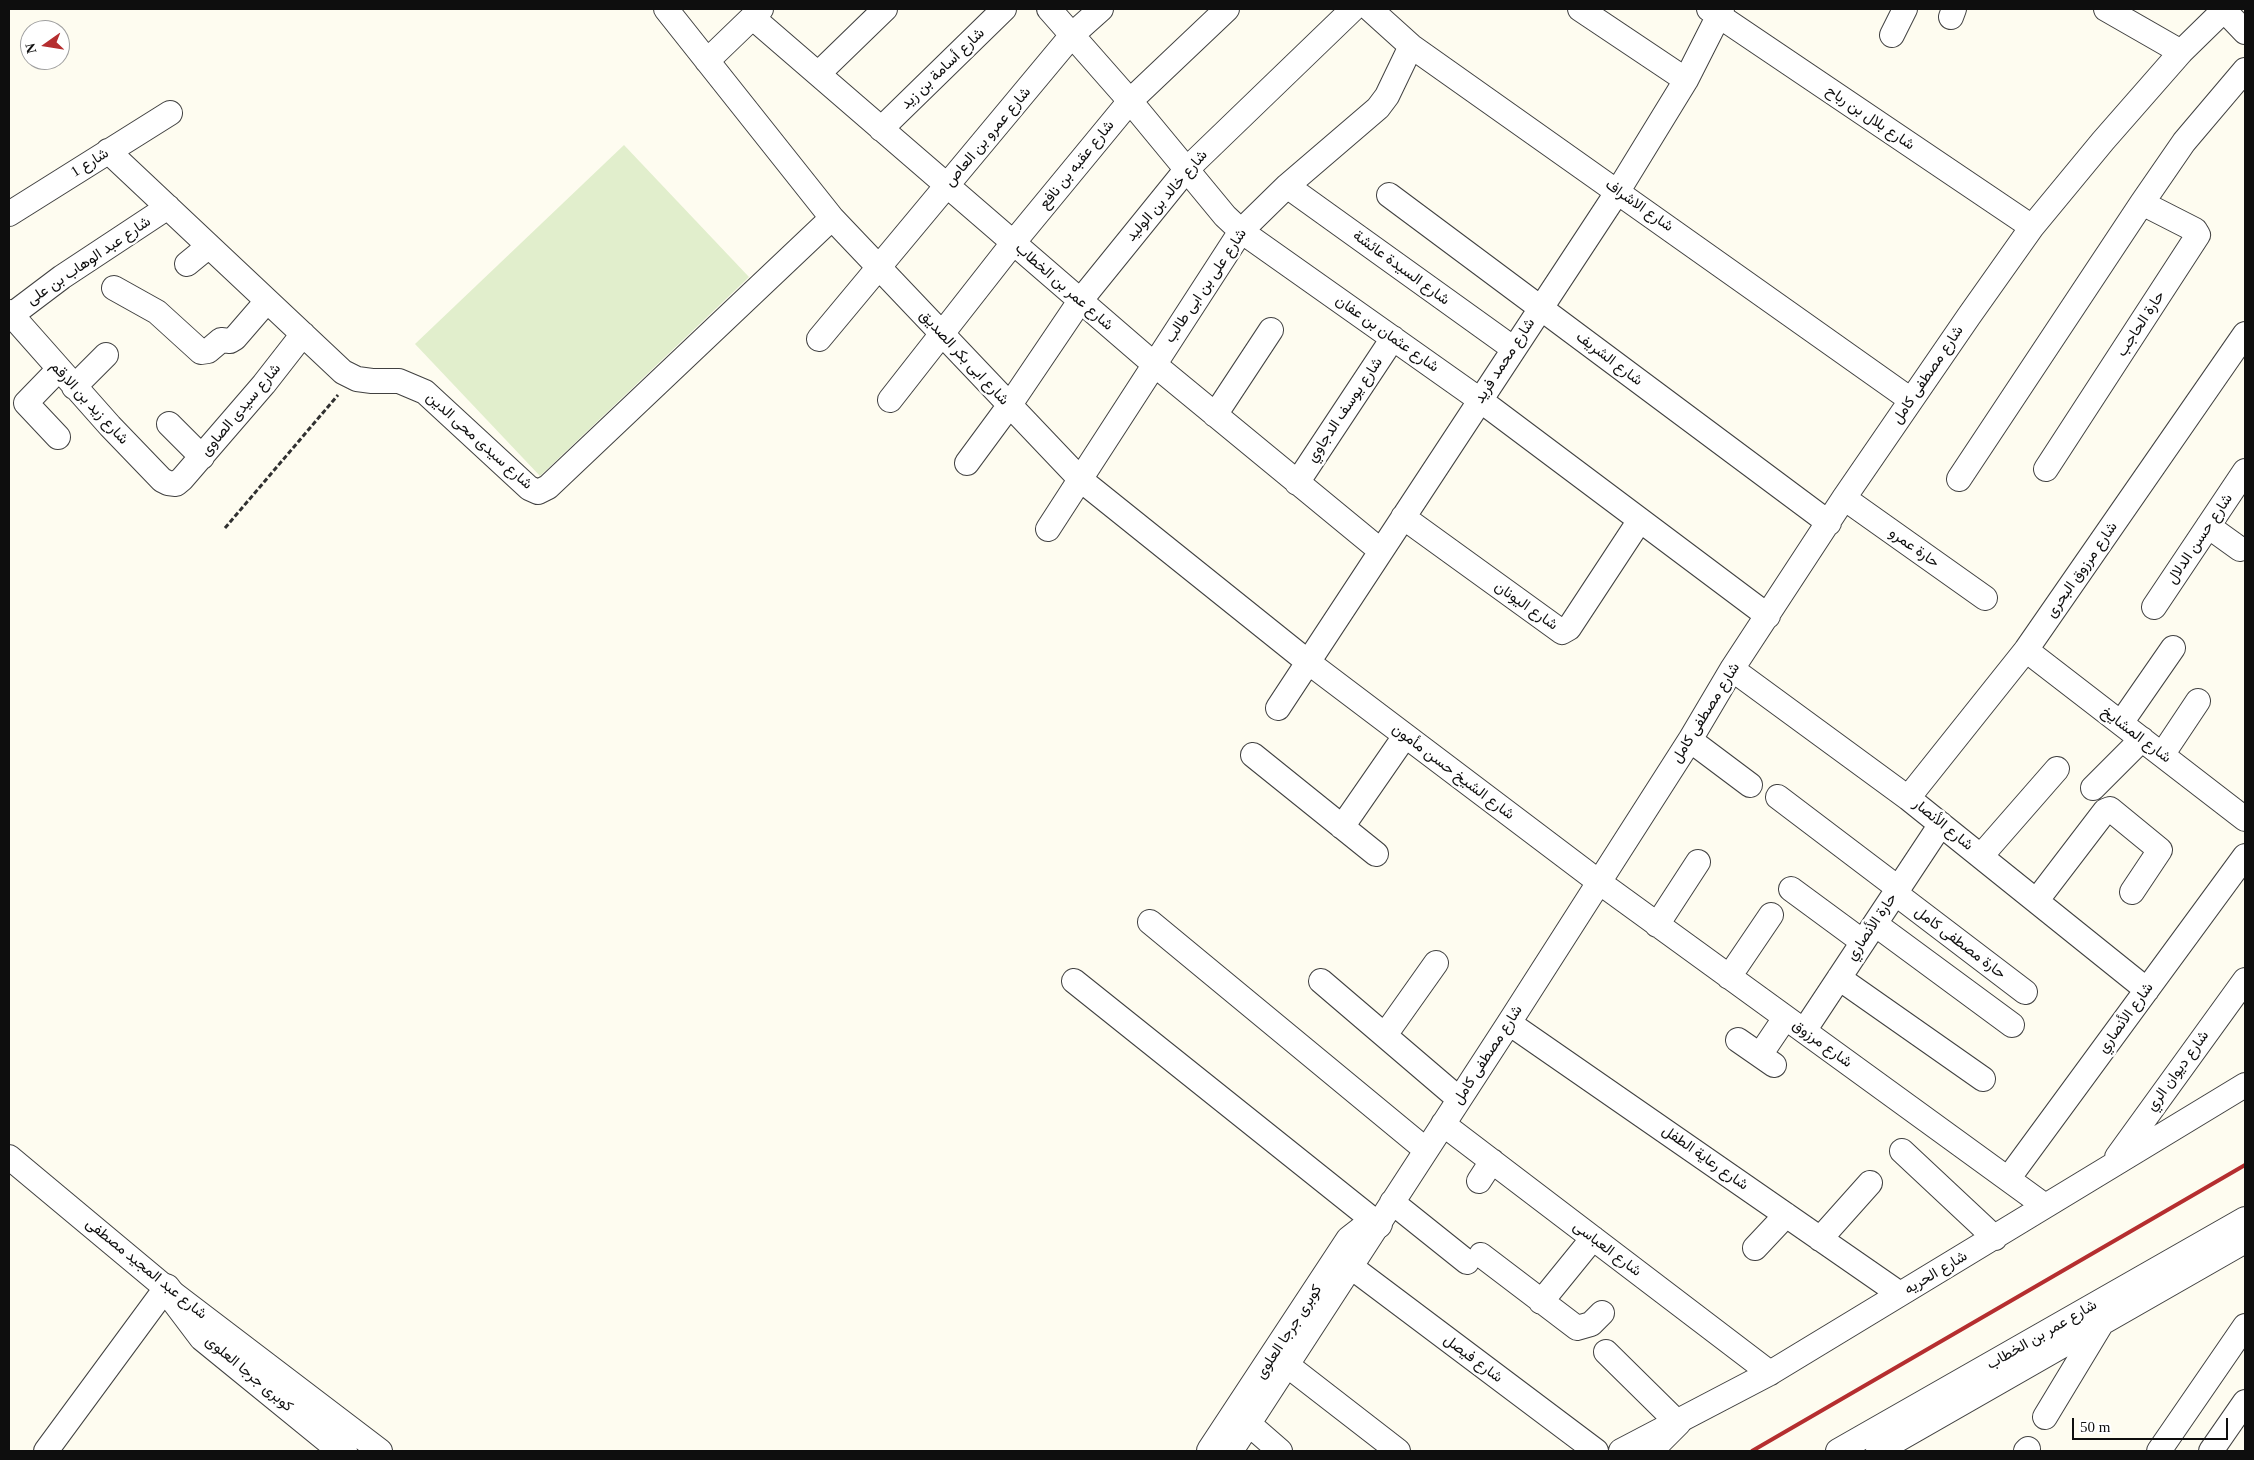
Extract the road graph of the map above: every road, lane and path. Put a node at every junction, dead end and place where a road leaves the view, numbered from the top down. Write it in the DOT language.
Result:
graph roads {
  1 [pos="666,9"];
  2 [pos="885,9"];
  3 [pos="1004,9"];
  4 [pos="1048,9"];
  5 [pos="1101,9"];
  6 [pos="1227,9"];
  7 [pos="1353,9"];
  8 [pos="1370,9"];
  9 [pos="1580,9"];
  10 [pos="1905,9"];
  11 [pos="2106,9"];
  12 [pos="2225,9"];
  13 [pos="1717,11"];
  14 [pos="757,13"];
  15 [pos="2245,32"];
  16 [pos="1073,34"];
  17 [pos="1892,35"];
  18 [pos="1411,46"];
  19 [pos="2181,52"];
  20 [pos="707,61"];
  21 [pos="2245,70"];
  22 [pos="818,74"];
  23 [pos="1686,80"];
  24 [pos="1130,101"];
  25 [pos="170,113"];
  26 [pos="881,129"];
  27 [pos="108,152"];
  28 [pos="1186,170"];
  29 [pos="947,186"];
  30 [pos="1287,186"];
  31 [pos="1618,191"];
  32 [pos="1389,195"];
  33 [pos="2142,203"];
  34 [pos="168,207"];
  35 [pos="9,214"];
  36 [pos="832,218"];
  37 [pos="2032,227"];
  38 [pos="1241,231"];
  39 [pos="1014,243"];
  40 [pos="209,246"];
  41 [pos="186,264"];
  42 [pos="878,268"];
  43 [pos="114,288"];
  44 [pos="267,301"];
  45 [pos="1080,301"];
  46 [pos="1540,308"];
  47 [pos="9,315"];
  48 [pos="1271,330"];
  49 [pos="302,334"];
  50 [pos="2245,334"];
  51 [pos="941,335"];
  52 [pos="1393,338"];
  53 [pos="818,339"];
  54 [pos="1514,349"];
  55 [pos="106,355"];
  56 [pos="1155,365"];
  57 [pos="58,370"];
  58 [pos="353,377"];
  59 [pos="74,387"];
  60 [pos="890,400"];
  61 [pos="1480,400"];
  62 [pos="1911,400"];
  63 [pos="1009,406"];
  64 [pos="1215,415"];
  65 [pos="169,424"];
  66 [pos="58,437"];
  67 [pos="202,457"];
  68 [pos="967,463"];
  69 [pos="2046,469"];
  70 [pos="2245,471"];
  71 [pos="1959,479"];
  72 [pos="1081,480"];
  73 [pos="1297,482"];
  74 [pos="176,484"];
  75 [pos="2239,495"];
  76 [pos="1844,498"];
  77 [pos="1403,517"];
  78 [pos="1640,520"];
  79 [pos="1829,523"];
  80 [pos="2208,526"];
  81 [pos="225,528"];
  82 [pos="1048,529"];
  83 [pos="2240,548"];
  84 [pos="1381,551"];
  85 [pos="1985,598"];
  86 [pos="2154,606"];
  87 [pos="1768,616"];
  88 [pos="2173,648"];
  89 [pos="2026,650"];
  90 [pos="1308,662"];
  91 [pos="1732,669"];
  92 [pos="2198,701"];
  93 [pos="1278,708"];
  94 [pos="2121,723"];
  95 [pos="1405,736"];
  96 [pos="1690,740"];
  97 [pos="2142,740"];
  98 [pos="1254,755"];
  99 [pos="2162,755"];
  100 [pos="2057,769"];
  101 [pos="1750,785"];
  102 [pos="2093,788"];
  103 [pos="1778,797"];
  104 [pos="1908,798"];
  105 [pos="2245,819"];
  106 [pos="1941,824"];
  107 [pos="1342,826"];
  108 [pos="1376,854"];
  109 [pos="1981,856"];
  110 [pos="2245,856"];
  111 [pos="1698,862"];
  112 [pos="1598,882"];
  113 [pos="1791,889"];
  114 [pos="1896,891"];
  115 [pos="2132,892"];
  116 [pos="2037,900"];
  117 [pos="1771,915"];
  118 [pos="1150,922"];
  119 [pos="1657,925"];
  120 [pos="1869,933"];
  121 [pos="1436,962"];
  122 [pos="1729,977"];
  123 [pos="1839,978"];
  124 [pos="2245,980"];
  125 [pos="1074,981"];
  126 [pos="1321,981"];
  127 [pos="2147,990"];
  128 [pos="2025,992"];
  129 [pos="1509,1022"];
  130 [pos="1794,1024"];
  131 [pos="2012,1025"];
  132 [pos="1385,1035"];
  133 [pos="1738,1040"];
  134 [pos="1983,1079"];
  135 [pos="2245,1085"];
  136 [pos="1459,1099"];
  137 [pos="1443,1124"];
  138 [pos="1426,1150"];
  139 [pos="1902,1150"];
  140 [pos="9,1157"];
  141 [pos="1492,1161"];
  142 [pos="2113,1163"];
  143 [pos="2008,1179"];
  144 [pos="1479,1181"];
  145 [pos="1870,1183"];
  146 [pos="2045,1206"];
  147 [pos="1385,1213"];
  148 [pos="1786,1215"];
  149 [pos="2245,1219"];
  150 [pos="1592,1238"];
  151 [pos="1994,1238"];
  152 [pos="1820,1239"];
  153 [pos="2245,1241"];
  154 [pos="1755,1248"];
  155 [pos="1350,1266"];
  156 [pos="166,1288"];
  157 [pos="1900,1294"];
  158 [pos="1541,1302"];
  159 [pos="1602,1313"];
  160 [pos="2101,1323"];
  161 [pos="2245,1326"];
  162 [pos="1606,1352"];
  163 [pos="1287,1365"];
  164 [pos="1770,1373"];
  165 [pos="2245,1402"];
  166 [pos="2045,1416"];
  167 [pos="1677,1422"];
  168 [pos="1249,1424"];
  169 [pos="46,1451"];
  170 [pos="343,1451"];
  171 [pos="380,1451"];
  172 [pos="1211,1451"];
  173 [pos="1231,1451"];
  174 [pos="1280,1451"];
  175 [pos="1398,1451"];
  176 [pos="1596,1451"];
  177 [pos="1621,1451"];
  178 [pos="1644,1451"];
  179 [pos="1838,1451"];
  180 [pos="1878,1451"];
  181 [pos="2159,1451"];
  182 [pos="2211,1451"];
  1 -- 20 [label="street, شارع ابى بكر الصديق"];
  2 -- 22 [label="street"];
  3 -- 26 [label="street, شارع أسامة بن زيد"];
  4 -- 16 [label="street, شارع عثمان بن عفان"];
  5 -- 16 [label="street, شارع عمرو بن العاص"];
  6 -- 24 [label="street, شارع عقبه بن نافع"];
  7 -- 28 [label="street, شارع خالد بن الوليد"];
  8 -- 18 [label="street, شارع الاشراف"];
  9 -- 23 [label="street"];
  10 -- 17 [label="street"];
  11 -- 19 [label="street"];
  12 -- 15 [label="street"];
  12 -- 19 [label="street, شارع مصطفى كامل"];
  13 -- 23 [label="street, شارع محمد فريد"];
  13 -- 37 [label="street, شارع بلال بن رباح"];
  14 -- 20 [label="street"];
  14 -- 22 [label="street, شارع عمر بن الخطاب"];
  16 -- 24 [label="street, شارع عثمان بن عفان"];
  16 -- 29 [label="street, شارع عمرو بن العاص"];
  18 -- 30 [label="street, شارع على بن ابى طالب"];
  18 -- 31 [label="street, شارع الاشراف"];
  19 -- 37 [label="street, شارع مصطفى كامل"];
  20 -- 36 [label="street, شارع ابى بكر الصديق"];
  21 -- 33 [label="street"];
  22 -- 26 [label="street, شارع عمر بن الخطاب"];
  23 -- 31 [label="street, شارع محمد فريد"];
  24 -- 28 [label="street, شارع عثمان بن عفان"];
  24 -- 39 [label="street, شارع عقبه بن نافع"];
  25 -- 27 [label="street, شارع 1"];
  26 -- 29 [label="street, شارع عمر بن الخطاب"];
  27 -- 34 [label="street, شارع سيدى محى الدين"];
  27 -- 35 [label="street, شارع 1"];
  28 -- 38 [label="street, شارع عثمان بن عفان"];
  28 -- 45 [label="street, شارع خالد بن الوليد"];
  29 -- 39 [label="street, شارع عمر بن الخطاب"];
  29 -- 42 [label="street, شارع عمرو بن العاص"];
  30 -- 38 [label="street, شارع على بن ابى طالب"];
  30 -- 54 [label="street, شارع السيدة عائشة"];
  31 -- 46 [label="street, شارع محمد فريد"];
  31 -- 62 [label="street, شارع الاشراف"];
  32 -- 46 [label="street, شارع الشريف"];
  33 -- 69 [label="street, حارة الحاجب"];
  33 -- 71 [label="street"];
  34 -- 40 [label="street, شارع سيدى محى الدين"];
  34 -- 47 [label="street, شارع عبد الوهاب بن على"];
  36 -- 42 [label="street, شارع ابى بكر الصديق"];
  36 -- 58 [label="street, شارع سيدى محى الدين"];
  37 -- 62 [label="street, شارع مصطفى كامل"];
  38 -- 52 [label="street, شارع عثمان بن عفان"];
  38 -- 56 [label="street, شارع على بن ابى طالب"];
  39 -- 45 [label="street, شارع عمر بن الخطاب"];
  39 -- 51 [label="street, شارع عقبه بن نافع"];
  40 -- 41 [label="street"];
  40 -- 44 [label="street, شارع سيدى محى الدين"];
  42 -- 51 [label="street, شارع ابى بكر الصديق"];
  42 -- 53 [label="street, شارع عمرو بن العاص"];
  43 -- 44 [label="street"];
  44 -- 49 [label="street, شارع سيدى محى الدين"];
  45 -- 56 [label="street, شارع عمر بن الخطاب"];
  45 -- 63 [label="street, شارع خالد بن الوليد"];
  46 -- 54 [label="street, شارع محمد فريد"];
  46 -- 79 [label="street, شارع الشريف"];
  47 -- 57 [label="street, شارع زيد بن الارقم"];
  48 -- 64 [label="street"];
  49 -- 58 [label="street, شارع سيدى محى الدين"];
  49 -- 67 [label="street, شارع سيدى الصاوى"];
  50 -- 89 [label="street, شارع مرزوق البحرى"];
  51 -- 60 [label="street, شارع عقبه بن نافع"];
  51 -- 63 [label="street, شارع ابى بكر الصديق"];
  52 -- 61 [label="street, شارع عثمان بن عفان"];
  52 -- 73 [label="street, شارع يوسف الدجاوي"];
  54 -- 61 [label="street, شارع محمد فريد"];
  55 -- 59 [label="street"];
  56 -- 64 [label="street, شارع عمر بن الخطاب"];
  56 -- 72 [label="street, شارع على بن ابى طالب"];
  57 -- 59 [label="street, شارع زيد بن الارقم"];
  57 -- 66 [label="street"];
  58 -- 81 [label="path"];
  59 -- 74 [label="street, شارع زيد بن الارقم"];
  61 -- 77 [label="street, شارع محمد فريد"];
  61 -- 78 [label="street, شارع عثمان بن عفان"];
  62 -- 76 [label="street, شارع مصطفى كامل"];
  63 -- 68 [label="street, شارع خالد بن الوليد"];
  63 -- 72 [label="street, شارع ابى بكر الصديق"];
  64 -- 73 [label="street, شارع عمر بن الخطاب"];
  65 -- 67 [label="street"];
  67 -- 74 [label="street, شارع سيدى الصاوى"];
  70 -- 75 [label="street, شارع حسن الدلال"];
  72 -- 82 [label="street, شارع على بن ابى طالب"];
  72 -- 90 [label="street, شارع ابى بكر الصديق"];
  73 -- 84 [label="street, شارع عمر بن الخطاب"];
  75 -- 80 [label="street, شارع حسن الدلال"];
  76 -- 79 [label="street, شارع مصطفى كامل"];
  76 -- 85 [label="street, حارة عمرو"];
  77 -- 78 [label="street, شارع اليونان"];
  77 -- 84 [label="street, شارع محمد فريد"];
  78 -- 87 [label="street, شارع عثمان بن عفان"];
  79 -- 87 [label="street, شارع مصطفى كامل"];
  80 -- 83 [label="street"];
  80 -- 86 [label="street, شارع حسن الدلال"];
  84 -- 90 [label="street, شارع محمد فريد"];
  87 -- 91 [label="street, شارع مصطفى كامل"];
  88 -- 94 [label="street"];
  89 -- 94 [label="street, شارع المشايخ"];
  89 -- 104 [label="street, شارع مرزوق البحرى"];
  90 -- 93 [label="street, شارع محمد فريد"];
  90 -- 95 [label="street, شارع الشيخ حسن مأمون"];
  91 -- 96 [label="street, شارع مصطفى كامل"];
  91 -- 104 [label="street, شارع الأنصار"];
  92 -- 99 [label="street"];
  94 -- 97 [label="street, شارع المشايخ"];
  95 -- 107 [label="street"];
  95 -- 112 [label="street, شارع الشيخ حسن مأمون"];
  96 -- 101 [label="street"];
  96 -- 112 [label="street, شارع مصطفى كامل"];
  97 -- 99 [label="street, شارع المشايخ"];
  97 -- 102 [label="street"];
  98 -- 107 [label="street"];
  99 -- 105 [label="street, شارع المشايخ"];
  100 -- 109 [label="street"];
  103 -- 114 [label="street, حارة مصطفى كامل"];
  104 -- 106 [label="street, شارع الأنصار"];
  106 -- 109 [label="street, شارع الأنصار"];
  106 -- 114 [label="street, حارة الأنصاري"];
  107 -- 108 [label="street"];
  109 -- 116 [label="street, شارع الأنصار"];
  110 -- 127 [label="street, شارع الأنصاري"];
  111 -- 119 [label="street"];
  112 -- 119 [label="street, شارع مرزوق"];
  112 -- 129 [label="street, شارع مصطفى كامل"];
  113 -- 120 [label="street"];
  114 -- 120 [label="street, حارة الأنصاري"];
  114 -- 128 [label="street, حارة مصطفى كامل"];
  115 -- 116 [label="street"];
  116 -- 127 [label="street, شارع الأنصار"];
  117 -- 122 [label="street"];
  118 -- 138 [label="street"];
  119 -- 122 [label="street, شارع مرزوق"];
  120 -- 123 [label="street, حارة الأنصاري"];
  120 -- 131 [label="street"];
  121 -- 132 [label="street"];
  122 -- 130 [label="street, شارع مرزوق"];
  123 -- 130 [label="street, حارة الأنصاري"];
  123 -- 134 [label="street"];
  124 -- 142 [label="street, شارع ديوان الري"];
  125 -- 147 [label="street"];
  126 -- 132 [label="street"];
  127 -- 143 [label="street, شارع الأنصاري"];
  129 -- 136 [label="street, شارع مصطفى كامل"];
  129 -- 148 [label="street, شارع رعاية الطفل"];
  130 -- 133 [label="street, حارة الأنصاري"];
  130 -- 143 [label="street, شارع مرزوق"];
  132 -- 136 [label="street"];
  135 -- 142 [label="street, شارع الحريه"];
  136 -- 137 [label="street, شارع مصطفى كامل"];
  137 -- 138 [label="street, شارع مصطفى كامل"];
  137 -- 141 [label="street, شارع العباسى"];
  138 -- 147 [label="street, شارع مصطفى كامل"];
  139 -- 151 [label="street"];
  140 -- 156 [label="street, شارع عبد المجيد مصطفى"];
  141 -- 144 [label="street"];
  141 -- 150 [label="street, شارع العباسى"];
  142 -- 146 [label="street, شارع الحريه"];
  143 -- 146 [label="street, شارع مرزوق"];
  145 -- 152 [label="street"];
  146 -- 151 [label="street, شارع الحريه"];
  147 -- 155 [label="street, شارع مصطفى كامل"];
  147 -- 158 [label="street"];
  147 -- 172 [label="street, كوبرى جرجا العلوى"];
  148 -- 152 [label="street, شارع رعاية الطفل"];
  148 -- 154 [label="street"];
  149 -- 179 [label="street, شارع عمر بن الخطاب"];
  150 -- 158 [label="street"];
  150 -- 164 [label="street, شارع العباسى"];
  151 -- 157 [label="street, شارع الحريه"];
  152 -- 157 [label="street, شارع رعاية الطفل"];
  153 -- 160 [label="street, شارع عمر بن الخطاب"];
  155 -- 163 [label="street, شارع مصطفى كامل"];
  155 -- 176 [label="street, شارع فيصل"];
  156 -- 169 [label="street"];
  156 -- 170 [label="street, كوبرى جرجا العلوى"];
  156 -- 171 [label="street, شارع عبد المجيد مصطفى"];
  157 -- 164 [label="street, شارع الحريه"];
  158 -- 159 [label="street"];
  160 -- 166 [label="street"];
  160 -- 180 [label="street, شارع عمر بن الخطاب"];
  161 -- 181 [label="street"];
  162 -- 167 [label="street"];
  163 -- 168 [label="street, شارع مصطفى كامل"];
  163 -- 175 [label="street"];
  164 -- 167 [label="street, شارع الحريه"];
  165 -- 182 [label="street"];
  167 -- 177 [label="street, شارع الحريه"];
  167 -- 178 [label="street"];
  168 -- 173 [label="street, شارع مصطفى كامل"];
  168 -- 174 [label="street"];
}
